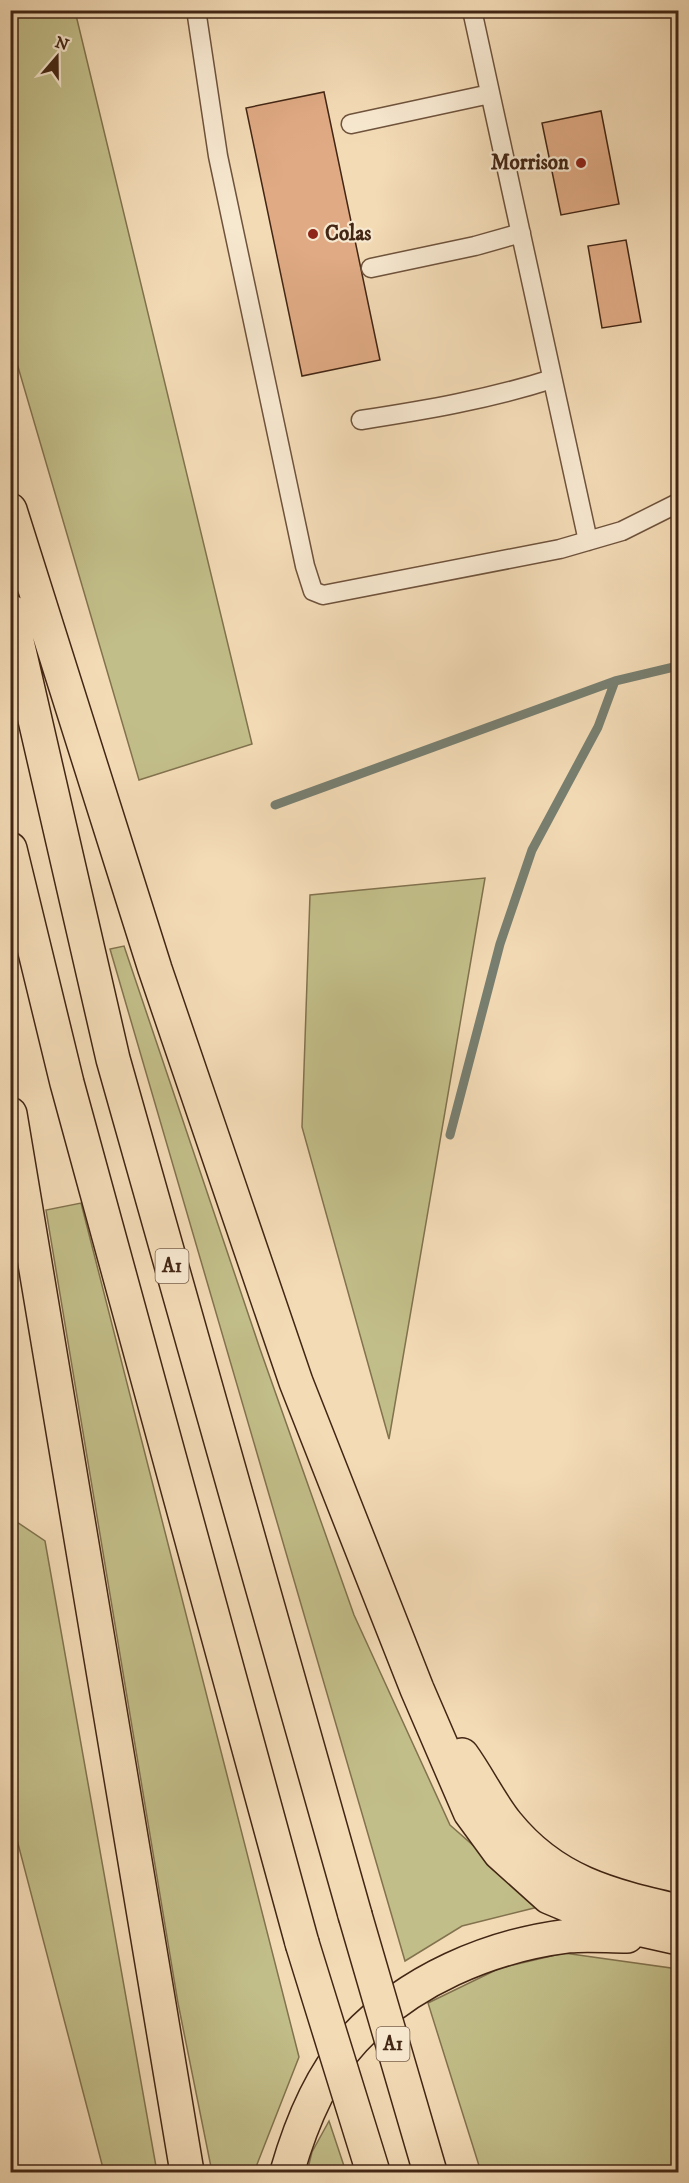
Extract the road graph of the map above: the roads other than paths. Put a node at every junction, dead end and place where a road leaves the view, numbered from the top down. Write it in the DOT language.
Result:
graph roads {
  1 [pos="198,10"];
  2 [pos="472,10"];
  3 [pos="490,94"];
  4 [pos="351,124"];
  5 [pos="520,233"];
  6 [pos="371,267"];
  7 [pos="552,379"];
  8 [pos="361,420"];
  9 [pos="678,503"];
  10 [pos="10,510"];
  11 [pos="588,541"];
  12 [pos="10,611"];
  13 [pos="10,849"];
  14 [pos="10,1114"];
  15 [pos="678,1929"];
  16 [pos="187,2172"];
  17 [pos="286,2172"];
  18 [pos="373,2172"];
  19 [pos="430,2172"];
  1 -- 11 [label="lane"];
  2 -- 3 [label="lane"];
  3 -- 4 [label="lane"];
  3 -- 5 [label="lane"];
  5 -- 6 [label="lane"];
  5 -- 7 [label="lane"];
  7 -- 8 [label="lane"];
  7 -- 11 [label="lane"];
  9 -- 11 [label="lane"];
  10 -- 15 [label="highway"];
  12 -- 19 [label="highway, A1, bridge"];
  13 -- 18 [label="highway, bridge"];
  14 -- 16 [label="highway"];
  15 -- 17 [label="highway"];
}
